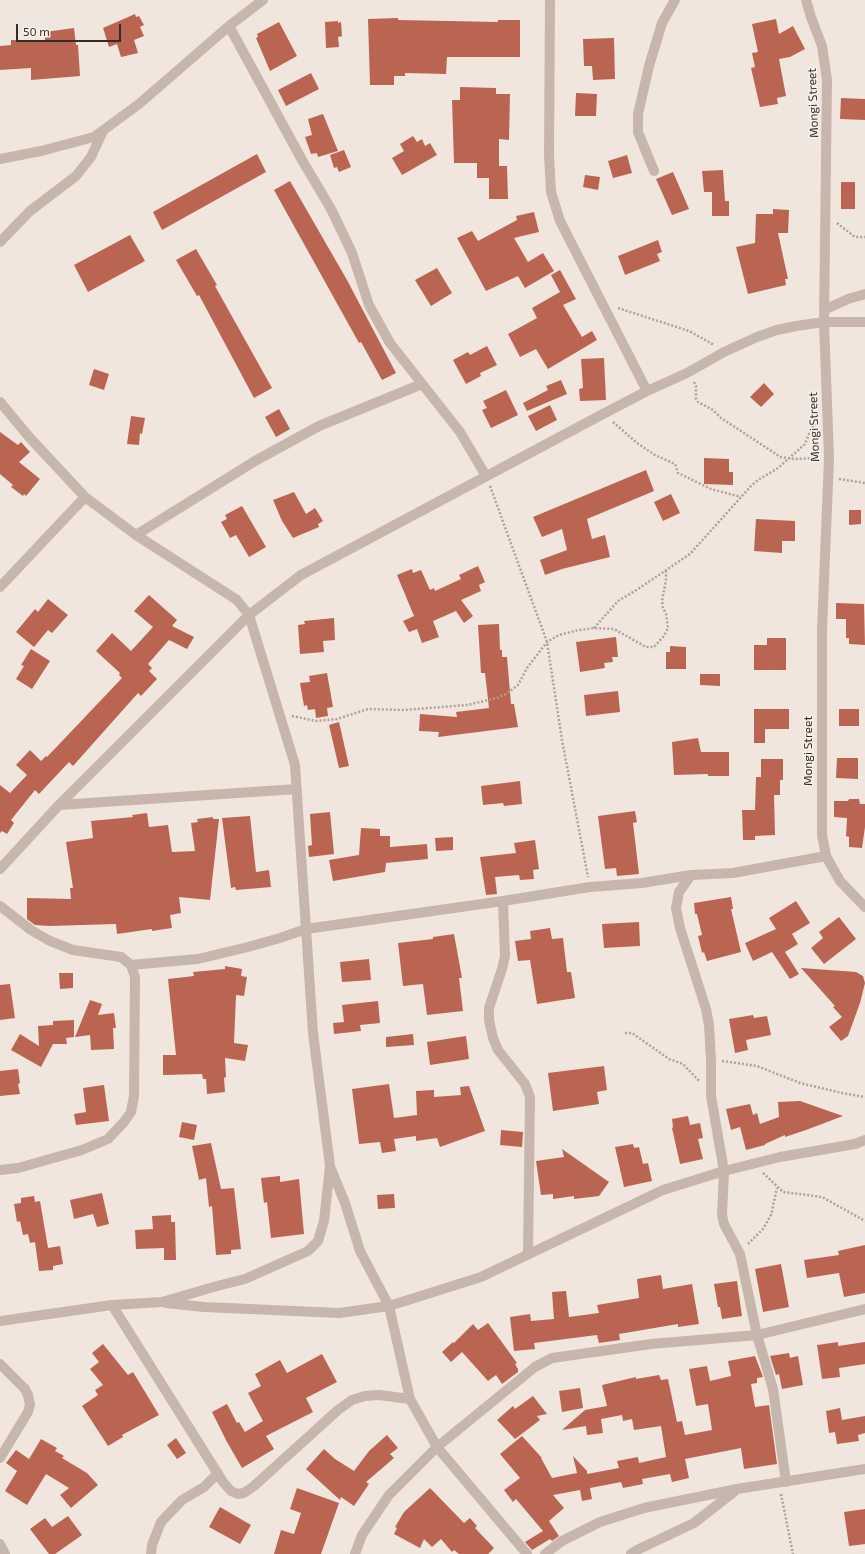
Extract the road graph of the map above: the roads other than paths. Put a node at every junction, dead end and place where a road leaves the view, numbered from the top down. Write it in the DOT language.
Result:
graph roads {
  1 [pos="263,0"];
  2 [pos="550,0"];
  3 [pos="675,0"];
  4 [pos="806,0"];
  5 [pos="229,26"];
  6 [pos="104,130"];
  7 [pos="0,159"];
  8 [pos="654,171"];
  9 [pos="0,242"];
  10 [pos="865,294"];
  11 [pos="824,310"];
  12 [pos="824,322"];
  13 [pos="865,322"];
  14 [pos="422,384"];
  15 [pos="647,392"];
  16 [pos="0,402"];
  17 [pos="486,476"];
  18 [pos="85,498"];
  19 [pos="136,535"];
  20 [pos="0,586"];
  21 [pos="249,615"];
  22 [pos="297,789"];
  23 [pos="59,805"];
  24 [pos="826,856"];
  25 [pos="0,869"];
  26 [pos="691,876"];
  27 [pos="503,901"];
  28 [pos="0,906"];
  29 [pos="865,907"];
  30 [pos="306,929"];
  31 [pos="132,965"];
  32 [pos="865,1140"];
  33 [pos="330,1166"];
  34 [pos="0,1170"];
  35 [pos="724,1171"];
  36 [pos="528,1254"];
  37 [pos="162,1302"];
  38 [pos="112,1305"];
  39 [pos="389,1306"];
  40 [pos="865,1309"];
  41 [pos="0,1321"];
  42 [pos="756,1335"];
  43 [pos="0,1364"];
  44 [pos="410,1399"];
  45 [pos="437,1447"];
  46 [pos="0,1458"];
  47 [pos="865,1469"];
  48 [pos="218,1473"];
  49 [pos="782,1483"];
  50 [pos="737,1489"];
  51 [pos="0,1544"];
  52 [pos="5,1554"];
  53 [pos="151,1554"];
  54 [pos="355,1554"];
  55 [pos="527,1554"];
  56 [pos="545,1554"];
  57 [pos="630,1554"];
  1 -- 5 [label="street"];
  2 -- 15 [label="street"];
  3 -- 8 [label="street"];
  4 -- 11 [label="street, Mongi Street"];
  5 -- 6 [label="street"];
  5 -- 14 [label="street"];
  6 -- 7 [label="street"];
  6 -- 9 [label="street"];
  10 -- 11 [label="street"];
  11 -- 12 [label="street, Mongi Street"];
  12 -- 13 [label="street"];
  12 -- 15 [label="street"];
  12 -- 24 [label="street, Mongi Street"];
  14 -- 17 [label="street"];
  14 -- 19 [label="street"];
  15 -- 17 [label="street"];
  16 -- 18 [label="street"];
  17 -- 21 [label="street"];
  18 -- 19 [label="street"];
  18 -- 20 [label="street"];
  19 -- 21 [label="street"];
  21 -- 22 [label="street"];
  21 -- 23 [label="street"];
  22 -- 23 [label="street"];
  22 -- 30 [label="street"];
  23 -- 25 [label="street"];
  24 -- 26 [label="street"];
  24 -- 29 [label="street, Mongi Street"];
  26 -- 27 [label="street"];
  26 -- 35 [label="street"];
  27 -- 30 [label="street"];
  27 -- 36 [label="street"];
  28 -- 31 [label="street"];
  30 -- 31 [label="street"];
  30 -- 33 [label="street"];
  31 -- 34 [label="street"];
  32 -- 35 [label="street"];
  33 -- 37 [label="street"];
  33 -- 39 [label="street"];
  35 -- 36 [label="street"];
  35 -- 42 [label="street"];
  36 -- 39 [label="street"];
  37 -- 38 [label="street"];
  37 -- 39 [label="street"];
  38 -- 41 [label="street"];
  38 -- 48 [label="street"];
  39 -- 44 [label="street"];
  40 -- 42 [label="street"];
  42 -- 45 [label="street"];
  42 -- 49 [label="street"];
  43 -- 46 [label="street"];
  44 -- 45 [label="street"];
  44 -- 48 [label="street"];
  45 -- 54 [label="street"];
  45 -- 55 [label="street"];
  47 -- 49 [label="street"];
  48 -- 53 [label="street"];
  49 -- 50 [label="street"];
  50 -- 56 [label="street"];
  50 -- 57 [label="street"];
  51 -- 52 [label="street"];
}
